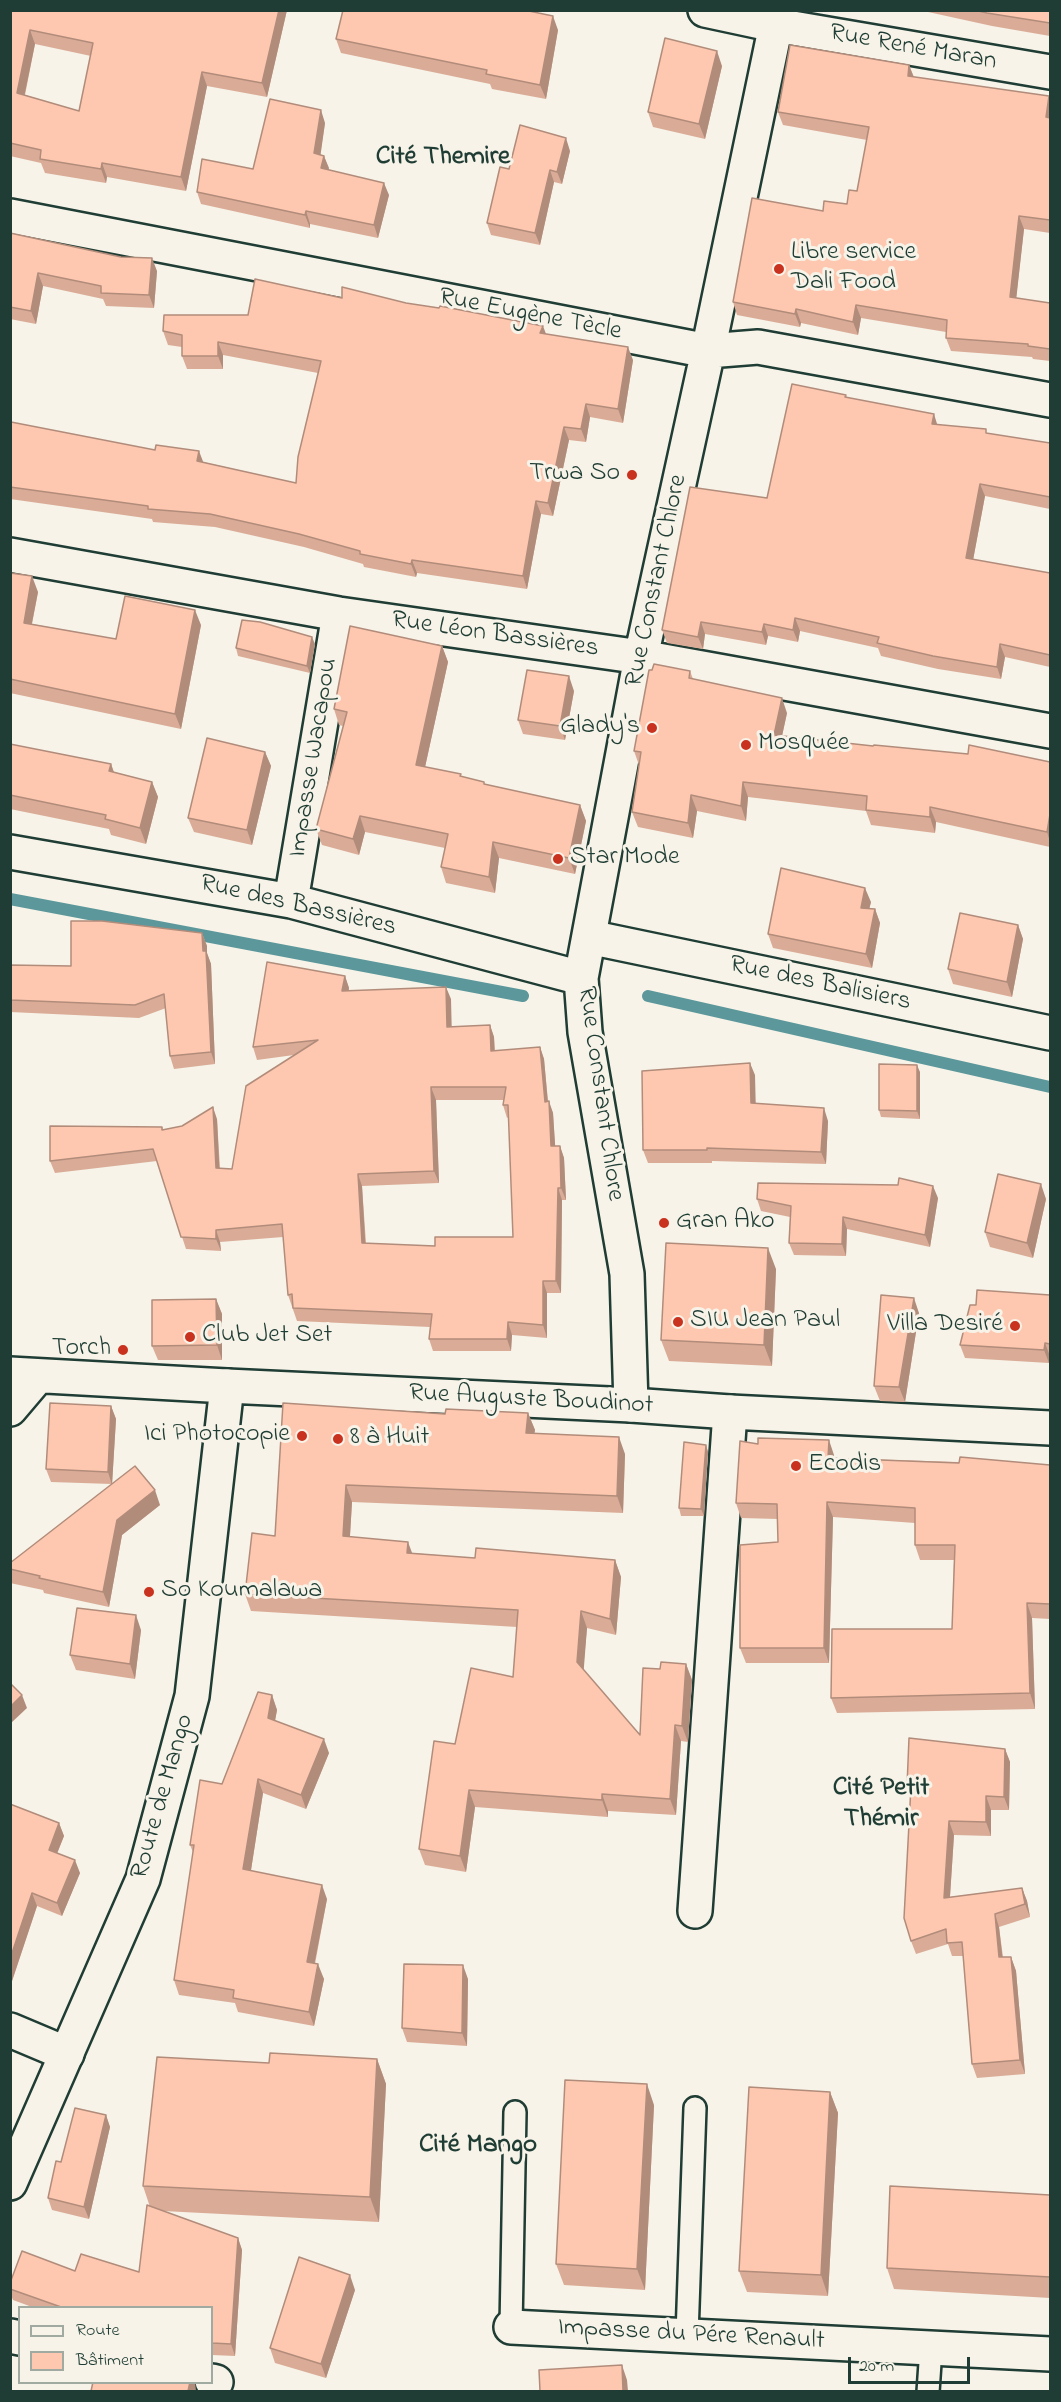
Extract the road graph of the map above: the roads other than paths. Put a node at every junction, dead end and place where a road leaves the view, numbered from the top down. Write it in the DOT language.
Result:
graph roads {
  1 [pos="705,10"];
  2 [pos="777,18"];
  3 [pos="1050,72"];
  4 [pos="10,216"];
  5 [pos="708,351"];
  6 [pos="1050,400"];
  7 [pos="10,555"];
  8 [pos="339,615"];
  9 [pos="641,657"];
  10 [pos="1050,731"];
  11 [pos="10,852"];
  12 [pos="291,901"];
  13 [pos="589,938"];
  14 [pos="581,978"];
  15 [pos="1050,1033"];
  16 [pos="24,1375"];
  17 [pos="227,1386"];
  18 [pos="632,1405"];
  19 [pos="10,1409"];
  20 [pos="730,1412"];
  21 [pos="1050,1428"];
  22 [pos="695,1911"];
  23 [pos="10,2030"];
  24 [pos="67,2054"];
  25 [pos="695,2108"];
  26 [pos="515,2112"];
  27 [pos="10,2183"];
  28 [pos="511,2327"];
  29 [pos="687,2335"];
  30 [pos="931,2348"];
  31 [pos="1050,2354"];
  32 [pos="928,2391"];
  1 -- 2 [label="street, Rue René Maran"];
  2 -- 3 [label="street, Rue René Maran"];
  2 -- 5 [label="street, Rue Constant Chlore"];
  4 -- 5 [label="street, Rue Eugène Tècle"];
  5 -- 6 [label="street, Rue Eugène Tècle"];
  5 -- 9 [label="street, Rue Constant Chlore"];
  7 -- 8 [label="street, Rue Léon Bassières"];
  8 -- 9 [label="street, Rue Léon Bassières"];
  8 -- 12 [label="street, Impasse Wacapou"];
  9 -- 10 [label="street, Rue Léon Bassières"];
  9 -- 13 [label="street, Rue Constant Chlore"];
  11 -- 12 [label="street, Rue des Bassières"];
  12 -- 14 [label="street, Rue des Bassières"];
  13 -- 14 [label="street, Rue Constant Chlore"];
  13 -- 15 [label="street, Rue des Balisiers"];
  14 -- 18 [label="street, Rue Constant Chlore"];
  16 -- 17 [label="street, Rue Auguste Boudinot"];
  16 -- 19 [label="street"];
  17 -- 18 [label="street, Rue Auguste Boudinot"];
  17 -- 24 [label="street, Route de Mango"];
  18 -- 20 [label="street, Rue Auguste Boudinot"];
  20 -- 21 [label="street, Rue Auguste Boudinot"];
  20 -- 22 [label="street"];
  23 -- 24 [label="street"];
  24 -- 27 [label="street, Route de Mango"];
  25 -- 29 [label="lane"];
  26 -- 28 [label="lane"];
  28 -- 29 [label="street, Impasse du Pére Renault"];
  29 -- 30 [label="street, Impasse du Pére Renault"];
  30 -- 31 [label="street, Impasse du Pére Renault"];
  30 -- 32 [label="lane"];
}
